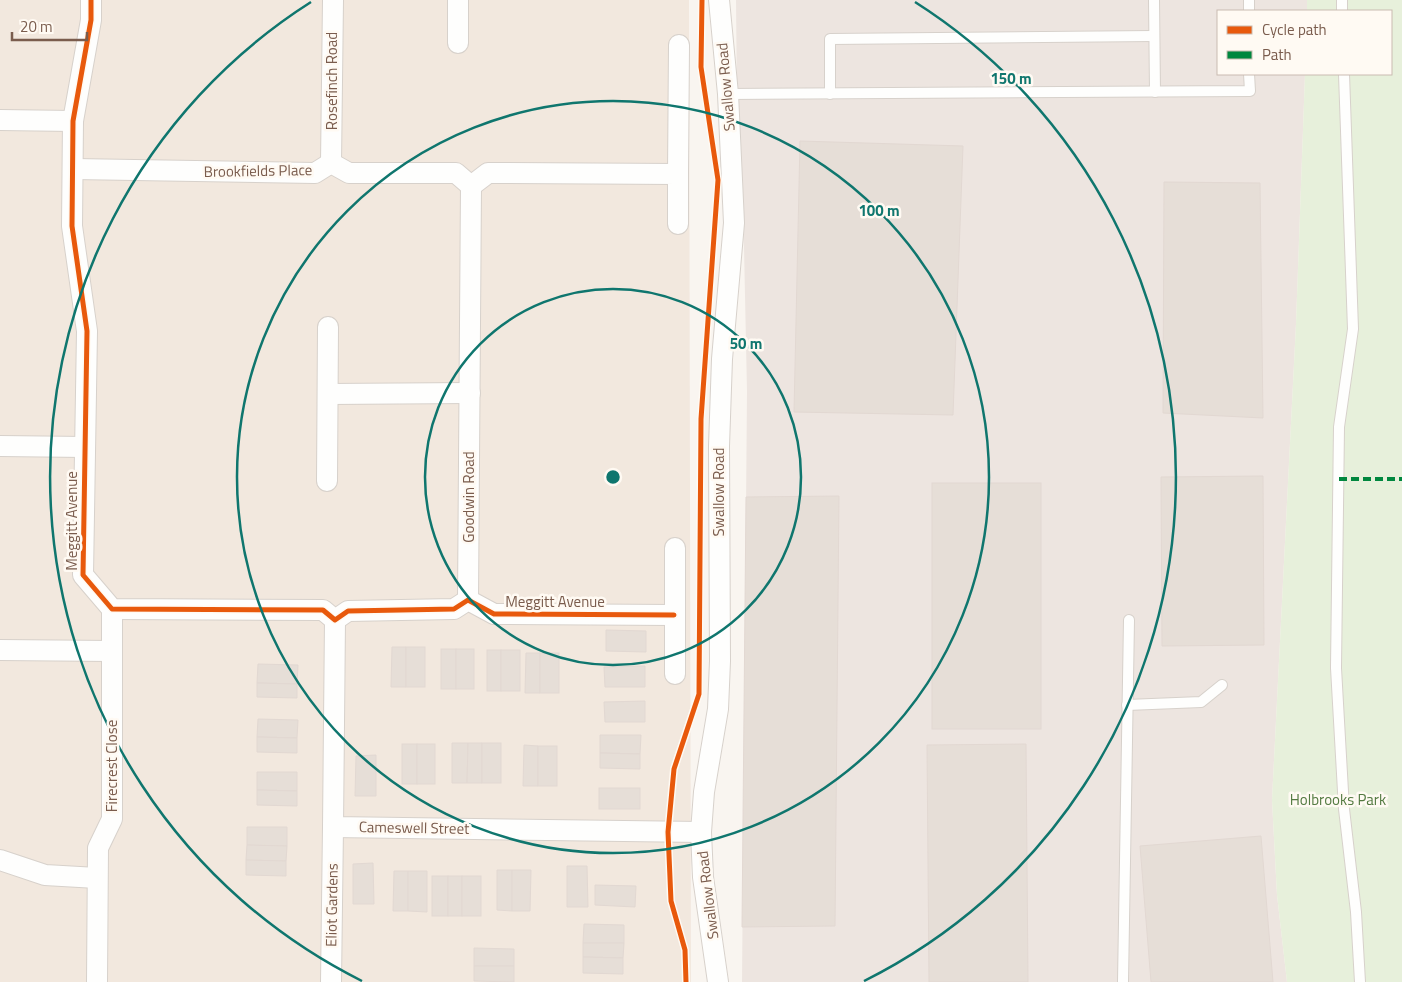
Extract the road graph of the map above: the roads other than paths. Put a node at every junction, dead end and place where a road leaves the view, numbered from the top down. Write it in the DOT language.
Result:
graph roads {
  1 [pos="90,0"];
  2 [pos="333,0"];
  3 [pos="458,0"];
  4 [pos="719,0"];
  5 [pos="1154,0"];
  6 [pos="1154,36"];
  7 [pos="458,43"];
  8 [pos="679,44"];
  9 [pos="1250,75"];
  10 [pos="1344,75"];
  11 [pos="1155,92"];
  12 [pos="728,94"];
  13 [pos="830,94"];
  14 [pos="0,120"];
  15 [pos="73,121"];
  16 [pos="331,163"];
  17 [pos="74,170"];
  18 [pos="678,174"];
  19 [pos="471,186"];
  20 [pos="678,224"];
  21 [pos="328,326"];
  22 [pos="470,393"];
  23 [pos="328,394"];
  24 [pos="0,446"];
  25 [pos="85,447"];
  26 [pos="327,480"];
  27 [pos="675,548"];
  28 [pos="468,600"];
  29 [pos="112,609"];
  30 [pos="674,615"];
  31 [pos="335,620"];
  32 [pos="1129,620"];
  33 [pos="0,650"];
  34 [pos="112,651"];
  35 [pos="675,674"];
  36 [pos="1222,685"];
  37 [pos="1127,705"];
  38 [pos="333,827"];
  39 [pos="701,832"];
  40 [pos="0,860"];
  41 [pos="97,878"];
  42 [pos="97,982"];
  43 [pos="331,982"];
  44 [pos="718,982"];
  45 [pos="1122,982"];
  46 [pos="1360,982"];
  1 -- 15 [label="street, Meggitt Avenue"];
  2 -- 16 [label="street, Rosefinch Road"];
  3 -- 7 [label="street"];
  4 -- 12 [label="street, Swallow Road"];
  5 -- 6 [label="lane"];
  6 -- 11 [label="lane"];
  6 -- 13 [label="lane"];
  8 -- 18 [label="street"];
  9 -- 11 [label="lane"];
  10 -- 46 [label="lane"];
  11 -- 13 [label="lane"];
  12 -- 13 [label="lane"];
  12 -- 39 [label="street, Swallow Road"];
  14 -- 15 [label="street"];
  15 -- 17 [label="street, Meggitt Avenue"];
  16 -- 17 [label="street, Brookfields Place"];
  16 -- 19 [label="street, Brookfields Place"];
  17 -- 25 [label="street, Meggitt Avenue"];
  18 -- 19 [label="street"];
  18 -- 20 [label="street"];
  19 -- 22 [label="street, Goodwin Road"];
  21 -- 23 [label="street"];
  22 -- 23 [label="street"];
  22 -- 28 [label="street, Goodwin Road"];
  23 -- 26 [label="street"];
  24 -- 25 [label="street"];
  25 -- 29 [label="street, Meggitt Avenue"];
  27 -- 30 [label="street"];
  28 -- 30 [label="street, Meggitt Avenue"];
  28 -- 31 [label="street"];
  29 -- 31 [label="street"];
  29 -- 34 [label="street, Firecrest Close"];
  30 -- 35 [label="street"];
  31 -- 38 [label="street"];
  32 -- 37 [label="lane"];
  33 -- 34 [label="street"];
  34 -- 41 [label="street, Firecrest Close"];
  36 -- 37 [label="lane"];
  37 -- 45 [label="lane"];
  38 -- 39 [label="street, Cameswell Street"];
  38 -- 43 [label="street, Eliot Gardens"];
  39 -- 44 [label="street, Swallow Road"];
  40 -- 41 [label="street"];
  41 -- 42 [label="street, Firecrest Close"];
}
